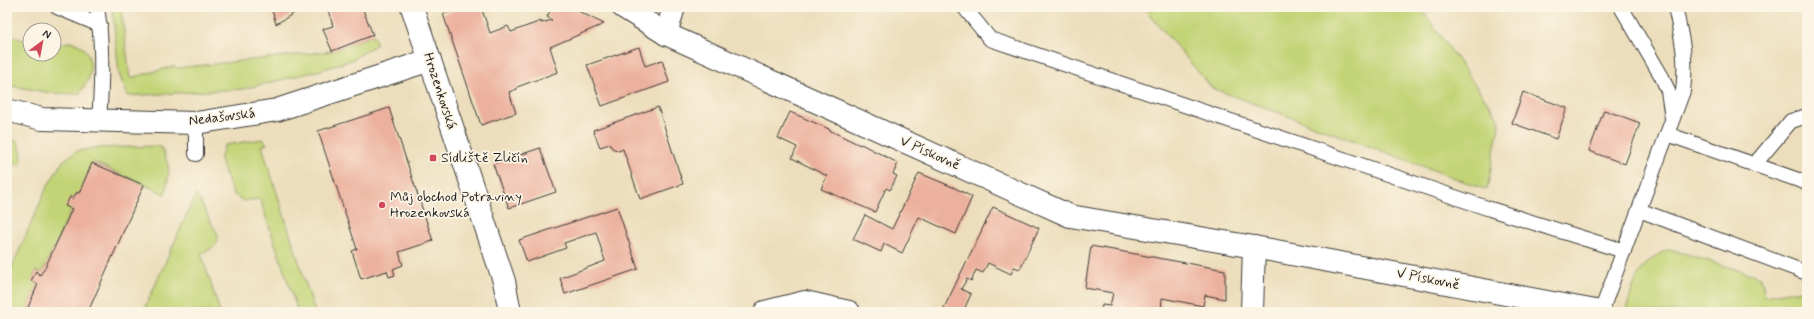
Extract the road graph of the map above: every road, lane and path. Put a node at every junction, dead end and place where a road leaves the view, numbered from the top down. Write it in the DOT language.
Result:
graph roads {
  1 [pos="56,7"];
  2 [pos="97,7"];
  3 [pos="412,7"];
  4 [pos="623,7"];
  5 [pos="674,7"];
  6 [pos="964,7"];
  7 [pos="1621,7"];
  8 [pos="1675,7"];
  9 [pos="100,25"];
  10 [pos="666,34"];
  11 [pos="430,60"];
  12 [pos="7,110"];
  13 [pos="1807,116"];
  14 [pos="99,120"];
  15 [pos="196,122"];
  16 [pos="1670,128"];
  17 [pos="196,154"];
  18 [pos="1754,165"];
  19 [pos="1807,183"];
  20 [pos="1639,210"];
  21 [pos="1254,247"];
  22 [pos="1624,251"];
  23 [pos="1807,273"];
  24 [pos="510,312"];
  25 [pos="765,312"];
  26 [pos="849,312"];
  27 [pos="1252,312"];
  28 [pos="1601,312"];
  1 -- 9 [label="lane"];
  2 -- 9 [label="lane"];
  3 -- 11 [label="street, Hrozenkovská"];
  4 -- 10 [label="street, V Pískovně"];
  5 -- 10 [label="street"];
  6 -- 22 [label="lane"];
  7 -- 16 [label="lane"];
  8 -- 16 [label="lane"];
  9 -- 14 [label="lane"];
  10 -- 21 [label="street, V Pískovně"];
  11 -- 15 [label="street, Nedašovská"];
  11 -- 24 [label="street, Hrozenkovská"];
  12 -- 14 [label="street, Nedašovská"];
  13 -- 18 [label="lane"];
  14 -- 15 [label="street, Nedašovská"];
  15 -- 17 [label="lane"];
  16 -- 18 [label="lane"];
  16 -- 20 [label="lane"];
  18 -- 19 [label="lane"];
  20 -- 22 [label="lane"];
  20 -- 23 [label="lane"];
  21 -- 27 [label="street"];
  21 -- 28 [label="street, V Pískovně"];
  22 -- 28 [label="lane"];
  25 -- 26 [label="street"];
}
